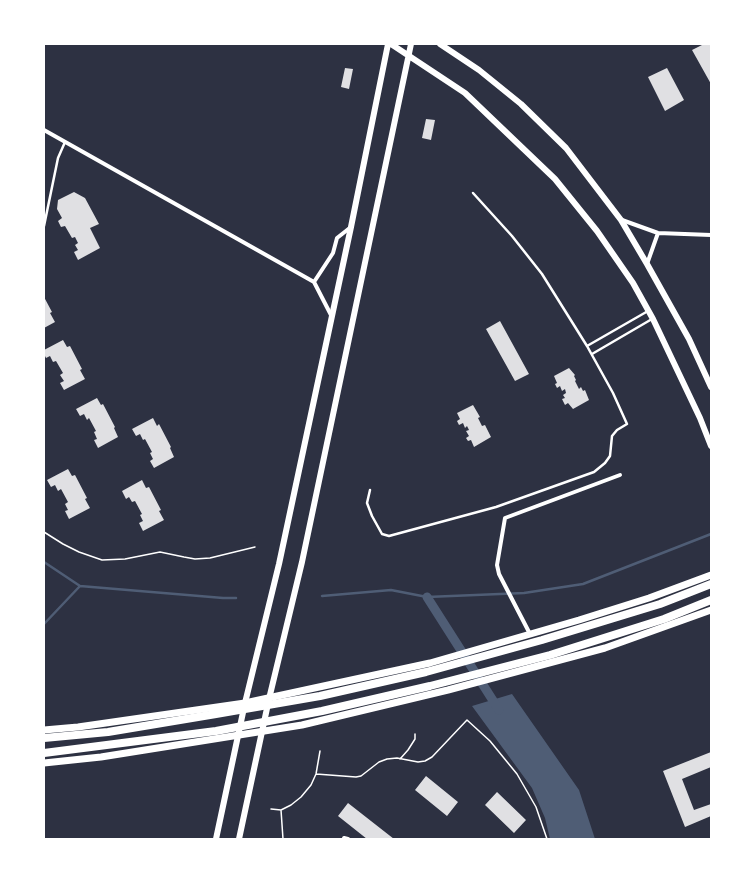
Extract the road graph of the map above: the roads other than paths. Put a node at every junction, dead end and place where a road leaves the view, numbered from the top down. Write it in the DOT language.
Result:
graph roads {
  1 [pos="390,44"];
  2 [pos="411,44"];
  3 [pos="440,44"];
  4 [pos="409,56"];
  5 [pos="44,130"];
  6 [pos="65,142"];
  7 [pos="474,193"];
  8 [pos="621,220"];
  9 [pos="44,226"];
  10 [pos="351,227"];
  11 [pos="658,233"];
  12 [pos="711,235"];
  13 [pos="647,264"];
  14 [pos="314,282"];
  15 [pos="649,310"];
  16 [pos="332,317"];
  17 [pos="653,318"];
  18 [pos="587,346"];
  19 [pos="592,354"];
  20 [pos="711,388"];
  21 [pos="711,446"];
  22 [pos="620,476"];
  23 [pos="370,490"];
  24 [pos="711,575"];
  25 [pos="711,584"];
  26 [pos="711,600"];
  27 [pos="711,610"];
  28 [pos="530,634"];
  29 [pos="268,699"];
  30 [pos="245,704"];
  31 [pos="44,730"];
  32 [pos="262,731"];
  33 [pos="238,735"];
  34 [pos="44,738"];
  35 [pos="44,752"];
  36 [pos="44,763"];
  37 [pos="216,839"];
  38 [pos="239,839"];
  1 -- 4 [label="main road"];
  1 -- 10 [label="main road"];
  2 -- 4 [label="main road"];
  3 -- 8 [label="main road"];
  4 -- 15 [label="main road"];
  4 -- 29 [label="main road"];
  5 -- 6 [label="street"];
  6 -- 9 [label="lane"];
  6 -- 14 [label="street"];
  7 -- 18 [label="lane"];
  8 -- 11 [label="street"];
  8 -- 13 [label="main road"];
  10 -- 14 [label="street"];
  10 -- 16 [label="main road"];
  11 -- 12 [label="street"];
  11 -- 13 [label="street"];
  13 -- 20 [label="main road"];
  14 -- 16 [label="street"];
  15 -- 17 [label="main road"];
  15 -- 18 [label="lane"];
  16 -- 30 [label="main road"];
  17 -- 19 [label="lane"];
  17 -- 21 [label="main road"];
  18 -- 19 [label="lane"];
  19 -- 23 [label="lane"];
  22 -- 28 [label="street"];
  24 -- 28 [label="main road"];
  25 -- 34 [label="highway"];
  26 -- 35 [label="highway"];
  27 -- 32 [label="main road"];
  28 -- 29 [label="main road"];
  29 -- 30 [label="main road"];
  29 -- 32 [label="main road"];
  30 -- 31 [label="main road"];
  30 -- 33 [label="main road"];
  32 -- 33 [label="main road"];
  32 -- 38 [label="main road"];
  33 -- 36 [label="main road"];
  33 -- 37 [label="main road"];
}
